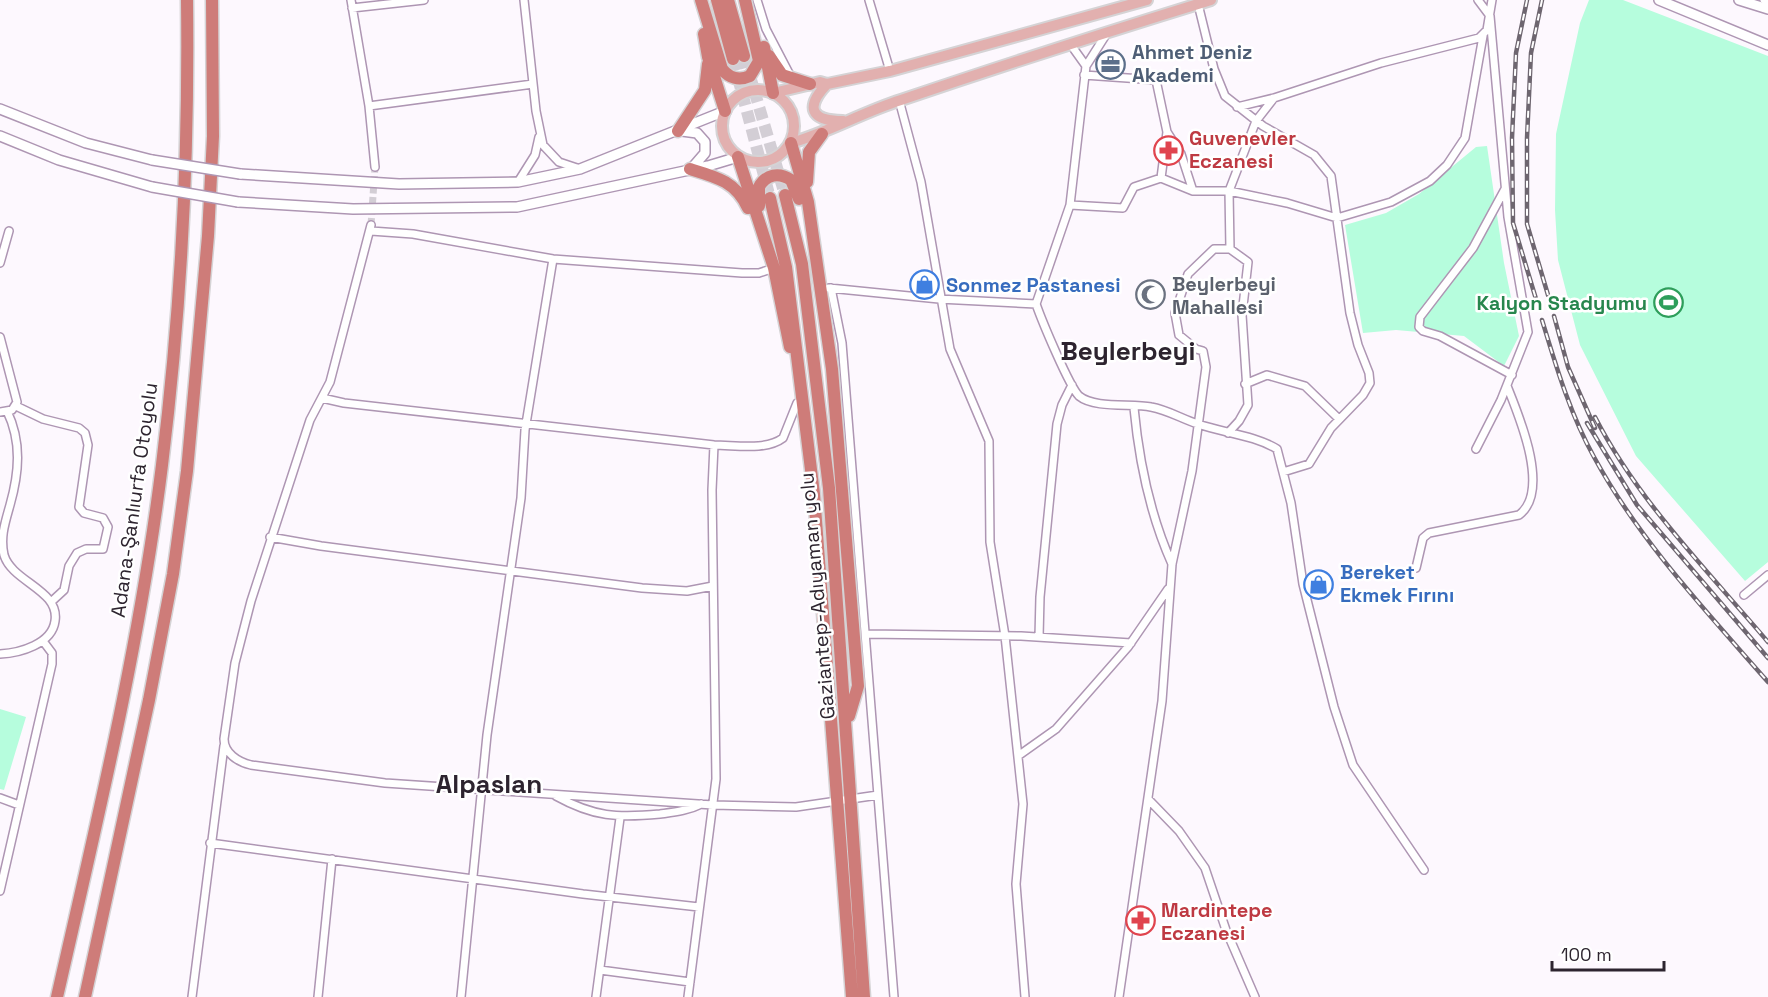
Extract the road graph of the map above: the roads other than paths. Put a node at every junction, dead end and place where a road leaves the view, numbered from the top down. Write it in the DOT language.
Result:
graph roads {
  1 [pos="187,0"];
  2 [pos="212,0"];
  3 [pos="424,0"];
  4 [pos="524,0"];
  5 [pos="700,0"];
  6 [pos="717,0"];
  7 [pos="728,0"];
  8 [pos="747,0"];
  9 [pos="757,0"];
  10 [pos="869,0"];
  11 [pos="1147,0"];
  12 [pos="1211,0"];
  13 [pos="1478,0"];
  14 [pos="1492,0"];
  15 [pos="1659,0"];
  16 [pos="1739,0"];
  17 [pos="1764,0"];
  18 [pos="1768,2"];
  19 [pos="352,4"];
  20 [pos="1198,4"];
  21 [pos="1768,9"];
  22 [pos="1490,16"];
  23 [pos="1107,33"];
  24 [pos="1483,36"];
  25 [pos="763,42"];
  26 [pos="1071,45"];
  27 [pos="1768,45"];
  28 [pos="708,57"];
  29 [pos="1086,66"];
  30 [pos="890,71"];
  31 [pos="1084,75"];
  32 [pos="794,80"];
  33 [pos="533,84"];
  34 [pos="810,84"];
  35 [pos="827,84"];
  36 [pos="773,93"];
  37 [pos="1274,98"];
  38 [pos="899,100"];
  39 [pos="369,106"];
  40 [pos="1237,107"];
  41 [pos="0,109"];
  42 [pos="725,111"];
  43 [pos="844,121"];
  44 [pos="1256,121"];
  45 [pos="540,131"];
  46 [pos="678,131"];
  47 [pos="1167,132"];
  48 [pos="822,134"];
  49 [pos="0,136"];
  50 [pos="791,143"];
  51 [pos="738,157"];
  52 [pos="375,167"];
  53 [pos="580,169"];
  54 [pos="690,169"];
  55 [pos="1161,178"];
  56 [pos="518,182"];
  57 [pos="1505,189"];
  58 [pos="1193,191"];
  59 [pos="1229,191"];
  60 [pos="785,195"];
  61 [pos="770,198"];
  62 [pos="808,202"];
  63 [pos="1070,205"];
  64 [pos="1336,218"];
  65 [pos="9,231"];
  66 [pos="1230,249"];
  67 [pos="768,253"];
  68 [pos="553,259"];
  69 [pos="0,263"];
  70 [pos="817,264"];
  71 [pos="774,268"];
  72 [pos="826,288"];
  73 [pos="939,299"];
  74 [pos="1036,304"];
  75 [pos="0,337"];
  76 [pos="1512,375"];
  77 [pos="1245,384"];
  78 [pos="1072,385"];
  79 [pos="1507,386"];
  80 [pos="321,398"];
  81 [pos="797,403"];
  82 [pos="16,406"];
  83 [pos="1134,408"];
  84 [pos="3,412"];
  85 [pos="1339,419"];
  86 [pos="526,424"];
  87 [pos="1199,424"];
  88 [pos="1228,433"];
  89 [pos="714,445"];
  90 [pos="1476,449"];
  91 [pos="1283,472"];
  92 [pos="270,537"];
  93 [pos="1172,564"];
  94 [pos="1416,568"];
  95 [pos="512,569"];
  96 [pos="1768,575"];
  97 [pos="713,586"];
  98 [pos="1170,587"];
  99 [pos="1744,595"];
  100 [pos="51,602"];
  101 [pos="866,634"];
  102 [pos="1005,636"];
  103 [pos="1039,637"];
  104 [pos="43,641"];
  105 [pos="1131,643"];
  106 [pos="0,654"];
  107 [pos="847,723"];
  108 [pos="833,732"];
  109 [pos="224,746"];
  110 [pos="1018,756"];
  111 [pos="483,790"];
  112 [pos="554,794"];
  113 [pos="878,795"];
  114 [pos="0,798"];
  115 [pos="852,799"];
  116 [pos="1149,800"];
  117 [pos="838,802"];
  118 [pos="701,803"];
  119 [pos="19,805"];
  120 [pos="713,805"];
  121 [pos="620,818"];
  122 [pos="210,843"];
  123 [pos="332,859"];
  124 [pos="1424,870"];
  125 [pos="472,877"];
  126 [pos="0,891"];
  127 [pos="608,897"];
  128 [pos="699,907"];
  129 [pos="600,969"];
  130 [pos="690,982"];
  131 [pos="57,997"];
  132 [pos="85,997"];
  133 [pos="192,997"];
  134 [pos="318,997"];
  135 [pos="461,997"];
  136 [pos="597,997"];
  137 [pos="688,997"];
  138 [pos="852,997"];
  139 [pos="864,997"];
  140 [pos="894,997"];
  141 [pos="1025,997"];
  142 [pos="1119,997"];
  143 [pos="1255,997"];
  1 -- 131 [label="highway, Adana-Şanlıurfa Otoyolu"];
  2 -- 132 [label="highway"];
  3 -- 19 [label="street"];
  4 -- 33 [label="street"];
  5 -- 8 [label="highway"];
  5 -- 28 [label="highway"];
  6 -- 7 [label="highway"];
  8 -- 25 [label="highway"];
  9 -- 32 [label="street"];
  10 -- 30 [label="street"];
  11 -- 30 [label="main road"];
  12 -- 20 [label="main road"];
  13 -- 22 [label="street"];
  14 -- 22 [label="street"];
  15 -- 27 [label="street"];
  16 -- 21 [label="street"];
  17 -- 18 [label="street"];
  19 -- 39 [label="street"];
  20 -- 23 [label="main road"];
  20 -- 40 [label="street"];
  22 -- 24 [label="street"];
  22 -- 57 [label="street"];
  23 -- 26 [label="main road"];
  23 -- 29 [label="street"];
  24 -- 37 [label="street"];
  24 -- 64 [label="street"];
  25 -- 32 [label="highway"];
  25 -- 36 [label="highway"];
  26 -- 29 [label="street"];
  26 -- 38 [label="main road"];
  28 -- 42 [label="highway"];
  28 -- 46 [label="highway"];
  29 -- 31 [label="street"];
  30 -- 35 [label="main road"];
  31 -- 47 [label="street"];
  31 -- 63 [label="street"];
  32 -- 34 [label="highway"];
  33 -- 39 [label="street"];
  33 -- 45 [label="street"];
  34 -- 35 [label="main road"];
  34 -- 36 [label="main road"];
  35 -- 43 [label="main road"];
  36 -- 42 [label="main road"];
  36 -- 50 [label="main road"];
  37 -- 40 [label="street"];
  37 -- 44 [label="street"];
  38 -- 43 [label="main road"];
  38 -- 73 [label="street"];
  39 -- 52 [label="street"];
  40 -- 44 [label="street"];
  41 -- 56 [label="street, bridge"];
  42 -- 46 [label="street"];
  42 -- 51 [label="main road"];
  43 -- 48 [label="main road"];
  44 -- 59 [label="street"];
  44 -- 64 [label="street"];
  45 -- 53 [label="street"];
  45 -- 56 [label="street"];
  46 -- 53 [label="street"];
  46 -- 54 [label="street"];
  47 -- 55 [label="street"];
  47 -- 58 [label="street"];
  48 -- 50 [label="main road"];
  48 -- 62 [label="highway"];
  49 -- 54 [label="street, bridge"];
  50 -- 51 [label="main road"];
  50 -- 62 [label="highway"];
  51 -- 54 [label="street"];
  51 -- 67 [label="highway"];
  53 -- 56 [label="street"];
  54 -- 67 [label="highway"];
  55 -- 58 [label="street"];
  55 -- 63 [label="street"];
  57 -- 76 [label="street"];
  57 -- 76 [label="street"];
  58 -- 59 [label="street"];
  59 -- 64 [label="street"];
  59 -- 66 [label="street"];
  60 -- 107 [label="highway, Gaziantep-Adıyaman yolu"];
  61 -- 108 [label="highway, Gaziantep-Adıyaman yolu"];
  62 -- 70 [label="highway"];
  63 -- 74 [label="street"];
  64 -- 85 [label="street"];
  65 -- 69 [label="street"];
  66 -- 77 [label="street"];
  66 -- 87 [label="street"];
  67 -- 71 [label="highway"];
  68 -- 71 [label="street"];
  68 -- 80 [label="street"];
  68 -- 86 [label="street"];
  70 -- 71 [label="highway"];
  70 -- 72 [label="highway"];
  71 -- 81 [label="highway"];
  72 -- 73 [label="street"];
  72 -- 101 [label="street"];
  72 -- 107 [label="highway"];
  73 -- 74 [label="street"];
  73 -- 102 [label="street"];
  74 -- 78 [label="street"];
  75 -- 82 [label="street"];
  76 -- 79 [label="street"];
  77 -- 85 [label="street"];
  77 -- 88 [label="street"];
  78 -- 83 [label="street"];
  78 -- 103 [label="street"];
  79 -- 90 [label="street"];
  79 -- 94 [label="street"];
  80 -- 86 [label="street"];
  80 -- 92 [label="street"];
  81 -- 89 [label="street"];
  81 -- 108 [label="highway"];
  82 -- 84 [label="street"];
  82 -- 100 [label="street"];
  83 -- 87 [label="street"];
  83 -- 93 [label="street"];
  84 -- 100 [label="street"];
  85 -- 91 [label="street"];
  86 -- 89 [label="street"];
  86 -- 95 [label="street"];
  87 -- 88 [label="street"];
  87 -- 93 [label="street"];
  88 -- 91 [label="street"];
  89 -- 97 [label="street"];
  91 -- 124 [label="street"];
  92 -- 95 [label="street"];
  92 -- 109 [label="street"];
  93 -- 98 [label="street"];
  95 -- 97 [label="street"];
  95 -- 111 [label="street"];
  96 -- 99 [label="street"];
  97 -- 120 [label="street"];
  98 -- 105 [label="street"];
  98 -- 116 [label="street"];
  100 -- 104 [label="street"];
  101 -- 102 [label="street"];
  101 -- 113 [label="street"];
  102 -- 103 [label="street"];
  102 -- 110 [label="street"];
  103 -- 105 [label="street"];
  104 -- 106 [label="street"];
  104 -- 119 [label="street"];
  105 -- 110 [label="street"];
  107 -- 115 [label="highway, Gaziantep-Adıyaman yolu"];
  108 -- 117 [label="highway, Gaziantep-Adıyaman yolu"];
  109 -- 111 [label="street"];
  109 -- 122 [label="street"];
  110 -- 141 [label="street"];
  111 -- 112 [label="street"];
  111 -- 125 [label="street"];
  112 -- 118 [label="street"];
  112 -- 121 [label="street"];
  113 -- 115 [label="street"];
  113 -- 140 [label="street"];
  114 -- 119 [label="street"];
  115 -- 117 [label="street"];
  115 -- 139 [label="highway, Gaziantep-Adıyaman yolu"];
  116 -- 142 [label="street"];
  116 -- 143 [label="street"];
  117 -- 120 [label="street"];
  117 -- 138 [label="highway, Gaziantep-Adıyaman yolu"];
  118 -- 120 [label="street"];
  118 -- 121 [label="street"];
  119 -- 126 [label="street"];
  120 -- 128 [label="street"];
  121 -- 127 [label="street"];
  122 -- 123 [label="street"];
  122 -- 133 [label="street"];
  123 -- 125 [label="street"];
  123 -- 134 [label="street"];
  125 -- 127 [label="street"];
  125 -- 135 [label="street"];
  127 -- 128 [label="street"];
  127 -- 129 [label="street"];
  128 -- 130 [label="street"];
  129 -- 130 [label="street"];
  129 -- 136 [label="street"];
  130 -- 137 [label="street"];
}
